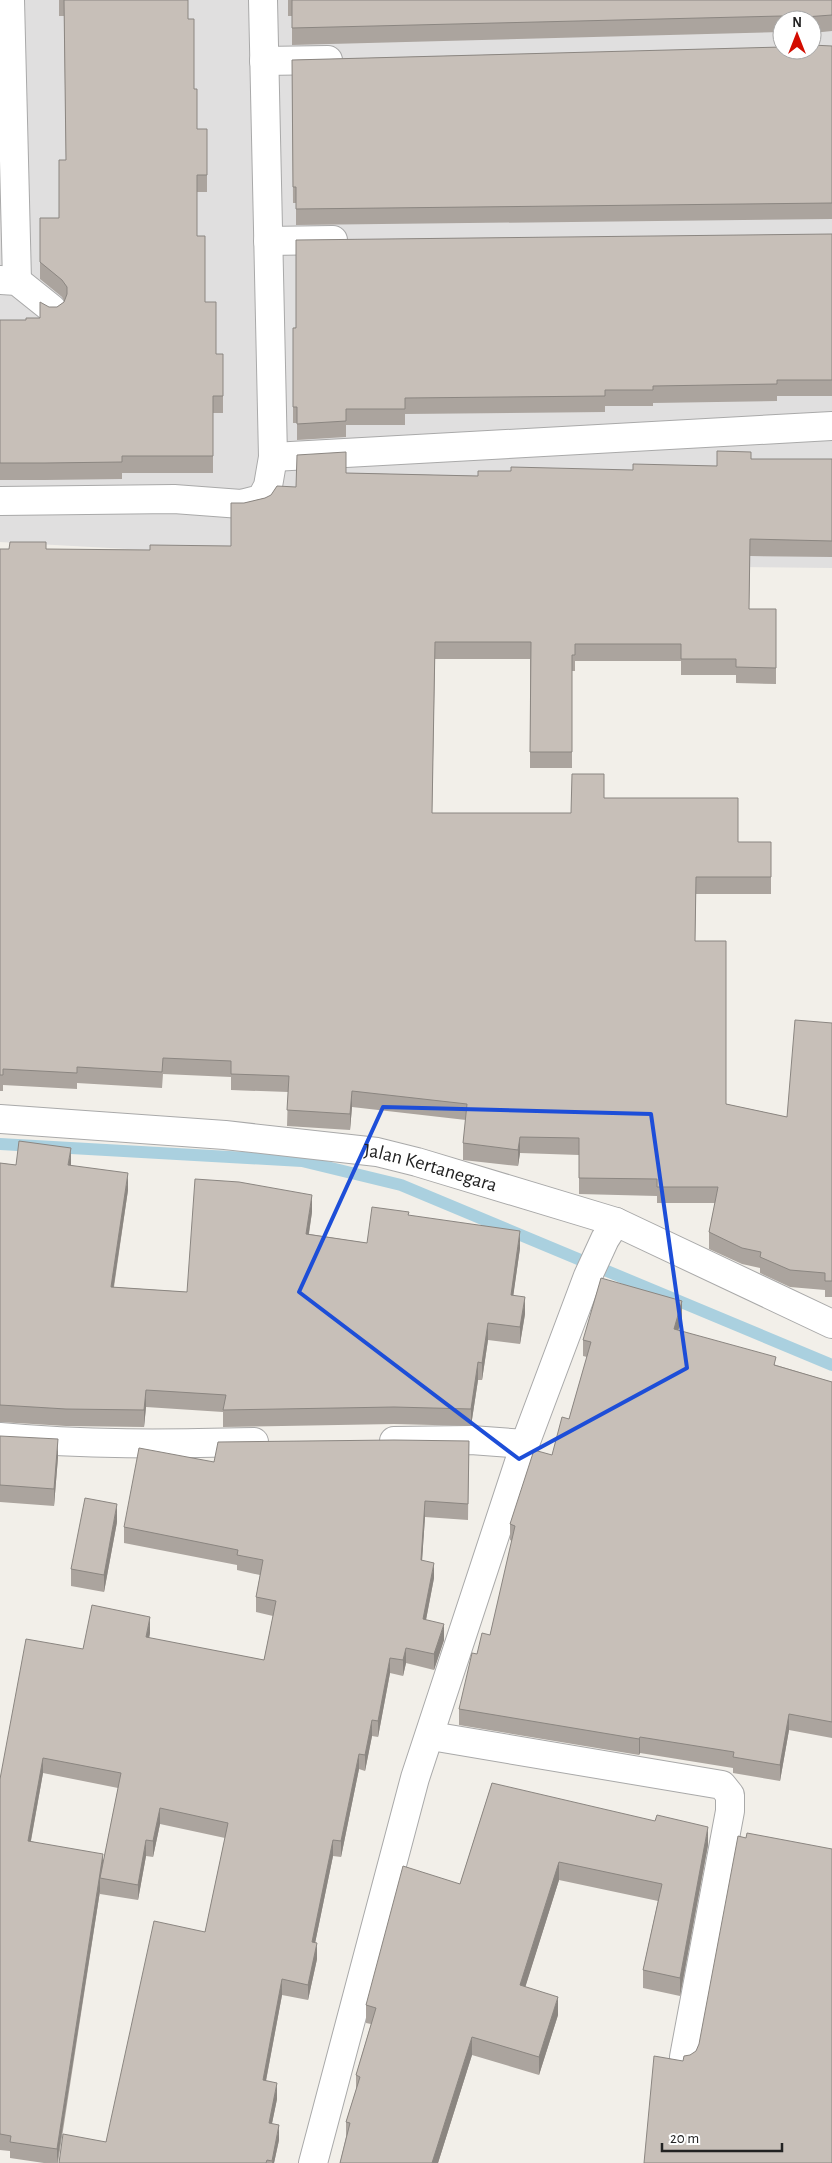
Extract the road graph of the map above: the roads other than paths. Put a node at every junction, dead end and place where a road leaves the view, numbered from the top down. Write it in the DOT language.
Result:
graph roads {
  1 [pos="10,0"];
  2 [pos="262,0"];
  3 [pos="354,59"];
  4 [pos="264,61"];
  5 [pos="357,240"];
  6 [pos="268,241"];
  7 [pos="9,281"];
  8 [pos="52,309"];
  9 [pos="832,426"];
  10 [pos="273,457"];
  11 [pos="0,501"];
  12 [pos="0,1119"];
  13 [pos="611,1231"];
  14 [pos="832,1324"];
  15 [pos="0,1437"];
  16 [pos="368,1441"];
  17 [pos="282,1442"];
  18 [pos="525,1444"];
  19 [pos="431,1736"];
  20 [pos="684,2058"];
  21 [pos="313,2163"];
  1 -- 7 [label="street"];
  2 -- 4 [label="street"];
  3 -- 4 [label="street"];
  4 -- 6 [label="street"];
  5 -- 6 [label="street"];
  6 -- 10 [label="street"];
  7 -- 8 [label="street"];
  9 -- 10 [label="street"];
  10 -- 11 [label="street"];
  12 -- 13 [label="street, Jalan Kertanegara"];
  13 -- 14 [label="street, Jalan Kertanegara"];
  13 -- 18 [label="street"];
  15 -- 17 [label="street"];
  16 -- 18 [label="street"];
  18 -- 19 [label="street"];
  19 -- 20 [label="street"];
  19 -- 21 [label="street"];
}
